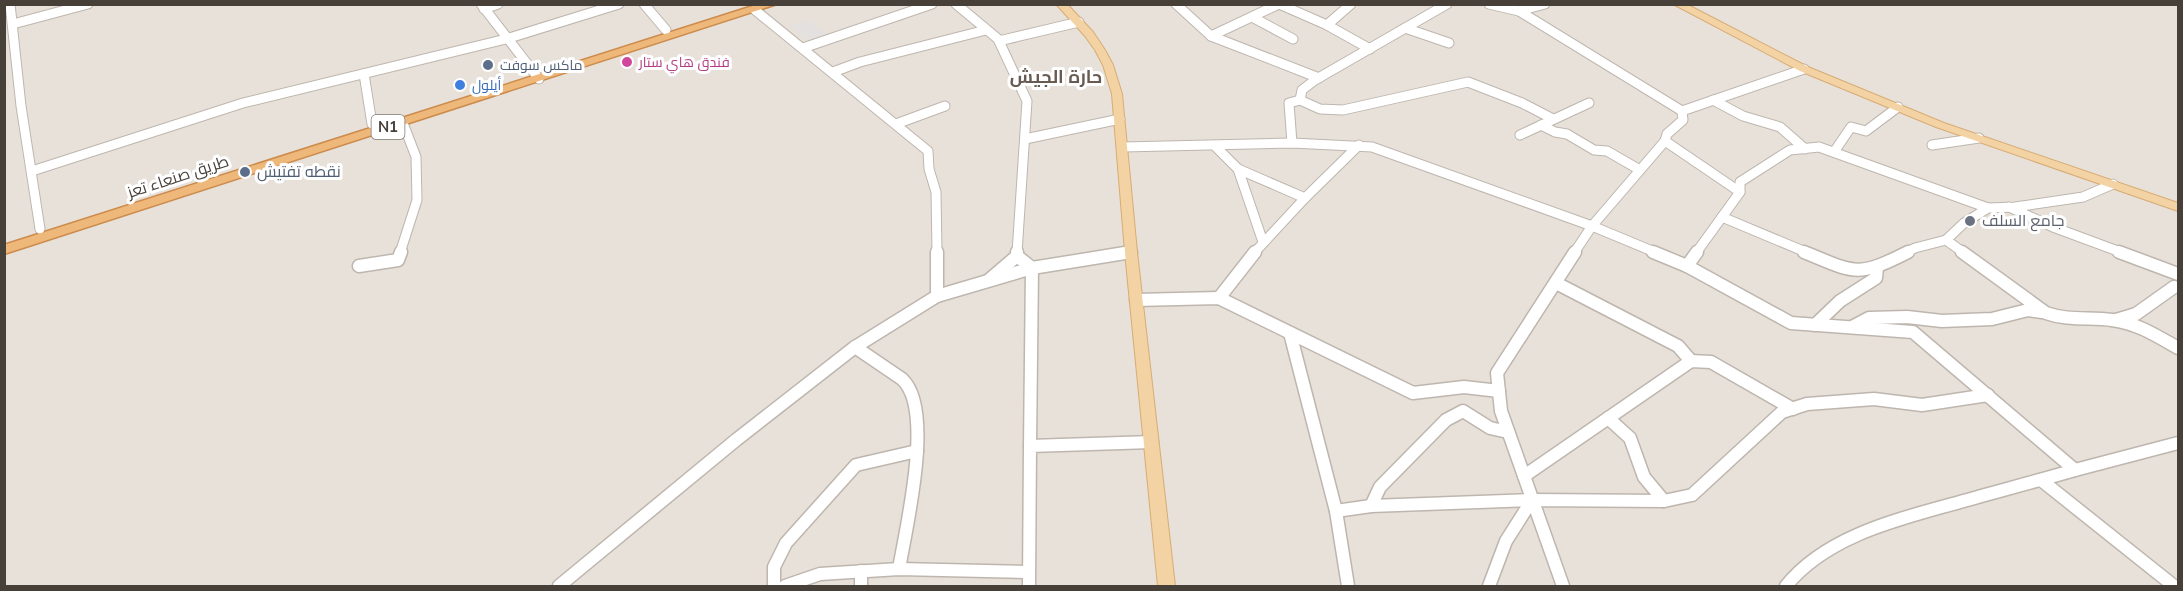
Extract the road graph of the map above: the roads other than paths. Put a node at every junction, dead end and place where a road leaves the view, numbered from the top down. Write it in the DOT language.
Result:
graph roads {
  1 [pos="10,4"];
  2 [pos="88,4"];
  3 [pos="498,4"];
  4 [pos="619,4"];
  5 [pos="644,4"];
  6 [pos="772,4"];
  7 [pos="932,4"];
  8 [pos="956,4"];
  9 [pos="1061,4"];
  10 [pos="1176,4"];
  11 [pos="1351,4"];
  12 [pos="1447,4"];
  13 [pos="1489,4"];
  14 [pos="1505,4"];
  15 [pos="1545,4"];
  16 [pos="1678,4"];
  17 [pos="1689,4"];
  18 [pos="483,7"];
  19 [pos="750,7"];
  20 [pos="1266,7"];
  21 [pos="1532,8"];
  22 [pos="1520,11"];
  23 [pos="1251,17"];
  24 [pos="1079,22"];
  25 [pos="13,24"];
  26 [pos="1327,25"];
  27 [pos="1405,28"];
  28 [pos="666,30"];
  29 [pos="986,30"];
  30 [pos="1211,36"];
  31 [pos="506,39"];
  32 [pos="1293,39"];
  33 [pos="999,41"];
  34 [pos="1449,43"];
  35 [pos="803,48"];
  36 [pos="1370,49"];
  37 [pos="1804,69"];
  38 [pos="833,72"];
  39 [pos="364,74"];
  40 [pos="536,76"];
  41 [pos="1319,78"];
  42 [pos="1300,100"];
  43 [pos="1713,100"];
  44 [pos="1589,102"];
  45 [pos="945,106"];
  46 [pos="1898,107"];
  47 [pos="1682,111"];
  48 [pos="1120,119"];
  49 [pos="1553,119"];
  50 [pos="403,123"];
  51 [pos="372,124"];
  52 [pos="896,124"];
  53 [pos="1541,125"];
  54 [pos="1520,135"];
  55 [pos="1979,138"];
  56 [pos="1025,139"];
  57 [pos="1665,141"];
  58 [pos="1292,143"];
  59 [pos="1359,145"];
  60 [pos="1215,146"];
  61 [pos="1932,146"];
  62 [pos="1123,147"];
  63 [pos="1805,149"];
  64 [pos="1834,152"];
  65 [pos="1238,169"];
  66 [pos="1640,170"];
  67 [pos="32,171"];
  68 [pos="2113,184"];
  69 [pos="1740,192"];
  70 [pos="1305,198"];
  71 [pos="2178,200"];
  72 [pos="2009,207"];
  73 [pos="2178,207"];
  74 [pos="1988,208"];
  75 [pos="1722,217"];
  76 [pos="1592,226"];
  77 [pos="40,229"];
  78 [pos="4,240"];
  79 [pos="1946,240"];
  80 [pos="1263,242"];
  81 [pos="4,250"];
  82 [pos="1131,252"];
  83 [pos="1017,256"];
  84 [pos="359,266"];
  85 [pos="1687,266"];
  86 [pos="1032,268"];
  87 [pos="1877,268"];
  88 [pos="2178,274"];
  89 [pos="990,279"];
  90 [pos="1556,283"];
  91 [pos="2174,287"];
  92 [pos="937,296"];
  93 [pos="1219,298"];
  94 [pos="1136,300"];
  95 [pos="2046,313"];
  96 [pos="2116,320"];
  97 [pos="1815,325"];
  98 [pos="1852,327"];
  99 [pos="1290,333"];
  100 [pos="855,347"];
  101 [pos="2178,348"];
  102 [pos="1691,362"];
  103 [pos="1499,391"];
  104 [pos="1988,395"];
  105 [pos="1793,409"];
  106 [pos="1608,418"];
  107 [pos="1508,432"];
  108 [pos="1152,442"];
  109 [pos="2178,443"];
  110 [pos="1030,446"];
  111 [pos="917,451"];
  112 [pos="2075,470"];
  113 [pos="1524,476"];
  114 [pos="2041,480"];
  115 [pos="1532,500"];
  116 [pos="1664,501"];
  117 [pos="1371,506"];
  118 [pos="1336,511"];
  119 [pos="898,569"];
  120 [pos="861,571"];
  121 [pos="1028,579"];
  122 [pos="559,586"];
  123 [pos="774,586"];
  124 [pos="785,586"];
  125 [pos="861,586"];
  126 [pos="1167,586"];
  127 [pos="1348,586"];
  128 [pos="1489,586"];
  129 [pos="1563,586"];
  130 [pos="1786,586"];
  131 [pos="2177,586"];
  1 -- 25 [label="street"];
  2 -- 25 [label="street"];
  3 -- 18 [label="street"];
  4 -- 31 [label="street"];
  5 -- 28 [label="street"];
  6 -- 19 [label="highway, طريق صنعاء تعز / N1"];
  7 -- 35 [label="street"];
  8 -- 29 [label="street"];
  9 -- 24 [label="main road"];
  10 -- 30 [label="street"];
  11 -- 26 [label="street"];
  12 -- 27 [label="street"];
  13 -- 22 [label="street"];
  14 -- 21 [label="street"];
  15 -- 21 [label="street"];
  16 -- 37 [label="main road"];
  17 -- 71 [label="main road"];
  18 -- 31 [label="street"];
  19 -- 28 [label="highway, طريق صنعاء تعز / N1"];
  19 -- 35 [label="street"];
  19 -- 40 [label="highway, طريق صنعاء تعز / N1"];
  20 -- 23 [label="street"];
  20 -- 26 [label="street"];
  21 -- 22 [label="street"];
  22 -- 47 [label="street"];
  23 -- 30 [label="street"];
  23 -- 32 [label="street"];
  24 -- 33 [label="street"];
  24 -- 48 [label="main road"];
  25 -- 67 [label="street"];
  26 -- 36 [label="street"];
  27 -- 34 [label="street"];
  27 -- 36 [label="street"];
  28 -- 40 [label="highway, طريق صنعاء تعز / N1"];
  29 -- 33 [label="street"];
  29 -- 38 [label="street"];
  30 -- 41 [label="street"];
  31 -- 39 [label="street"];
  31 -- 40 [label="street"];
  33 -- 56 [label="street"];
  35 -- 38 [label="street"];
  36 -- 41 [label="street"];
  37 -- 43 [label="street"];
  37 -- 46 [label="main road"];
  38 -- 52 [label="street"];
  39 -- 51 [label="street"];
  39 -- 67 [label="street"];
  40 -- 50 [label="highway, طريق صنعاء تعز / N1"];
  40 -- 51 [label="highway, طريق صنعاء تعز / N1"];
  41 -- 42 [label="street"];
  42 -- 49 [label="street"];
  42 -- 58 [label="street"];
  43 -- 47 [label="street"];
  43 -- 63 [label="street"];
  44 -- 49 [label="street"];
  45 -- 52 [label="street"];
  46 -- 55 [label="main road"];
  46 -- 64 [label="street"];
  47 -- 57 [label="street"];
  48 -- 56 [label="street"];
  48 -- 62 [label="main road"];
  49 -- 53 [label="street"];
  50 -- 81 [label="highway, طريق صنعاء تعز / N1"];
  50 -- 84 [label="street"];
  51 -- 77 [label="highway, طريق صنعاء تعز / N1"];
  52 -- 92 [label="street"];
  53 -- 54 [label="street"];
  53 -- 66 [label="street"];
  55 -- 61 [label="street"];
  55 -- 68 [label="main road"];
  56 -- 83 [label="street"];
  57 -- 66 [label="street"];
  57 -- 69 [label="street"];
  58 -- 59 [label="street"];
  58 -- 60 [label="street"];
  59 -- 70 [label="street"];
  59 -- 76 [label="street"];
  60 -- 62 [label="street"];
  60 -- 65 [label="street"];
  62 -- 82 [label="main road"];
  63 -- 64 [label="street"];
  63 -- 69 [label="street"];
  64 -- 74 [label="street"];
  65 -- 70 [label="street"];
  65 -- 80 [label="street"];
  66 -- 76 [label="street"];
  67 -- 77 [label="street"];
  68 -- 72 [label="street"];
  68 -- 73 [label="main road"];
  69 -- 75 [label="street"];
  70 -- 80 [label="street"];
  72 -- 74 [label="street"];
  72 -- 88 [label="street"];
  74 -- 79 [label="street"];
  75 -- 85 [label="street"];
  75 -- 87 [label="street"];
  76 -- 85 [label="street"];
  76 -- 90 [label="street"];
  77 -- 78 [label="highway, طريق صنعاء تعز / N1"];
  79 -- 87 [label="street"];
  79 -- 95 [label="street"];
  80 -- 93 [label="street"];
  82 -- 86 [label="street"];
  82 -- 94 [label="main road"];
  83 -- 86 [label="street"];
  83 -- 89 [label="street"];
  85 -- 97 [label="street"];
  86 -- 89 [label="street"];
  86 -- 110 [label="street"];
  87 -- 97 [label="street"];
  89 -- 92 [label="street"];
  90 -- 102 [label="street"];
  90 -- 103 [label="street"];
  91 -- 96 [label="street"];
  92 -- 100 [label="street"];
  93 -- 94 [label="street"];
  93 -- 99 [label="street"];
  94 -- 108 [label="main road"];
  95 -- 96 [label="street"];
  95 -- 98 [label="street"];
  96 -- 101 [label="street"];
  97 -- 98 [label="street"];
  98 -- 104 [label="street"];
  99 -- 103 [label="street"];
  99 -- 118 [label="street"];
  100 -- 111 [label="street"];
  100 -- 122 [label="street"];
  102 -- 105 [label="street"];
  102 -- 106 [label="street"];
  103 -- 107 [label="street"];
  104 -- 105 [label="street"];
  104 -- 112 [label="street"];
  105 -- 116 [label="street"];
  106 -- 113 [label="street"];
  106 -- 116 [label="street"];
  107 -- 113 [label="street"];
  107 -- 117 [label="street"];
  108 -- 110 [label="street"];
  108 -- 126 [label="main road"];
  109 -- 112 [label="street"];
  110 -- 121 [label="street"];
  111 -- 119 [label="street"];
  111 -- 123 [label="street"];
  112 -- 114 [label="street"];
  113 -- 115 [label="street"];
  114 -- 130 [label="street"];
  114 -- 131 [label="street"];
  115 -- 116 [label="street"];
  115 -- 117 [label="street"];
  115 -- 128 [label="street"];
  115 -- 129 [label="street"];
  117 -- 118 [label="street"];
  118 -- 127 [label="street"];
  119 -- 120 [label="street"];
  119 -- 121 [label="street"];
  120 -- 124 [label="street"];
  120 -- 125 [label="street"];
}
